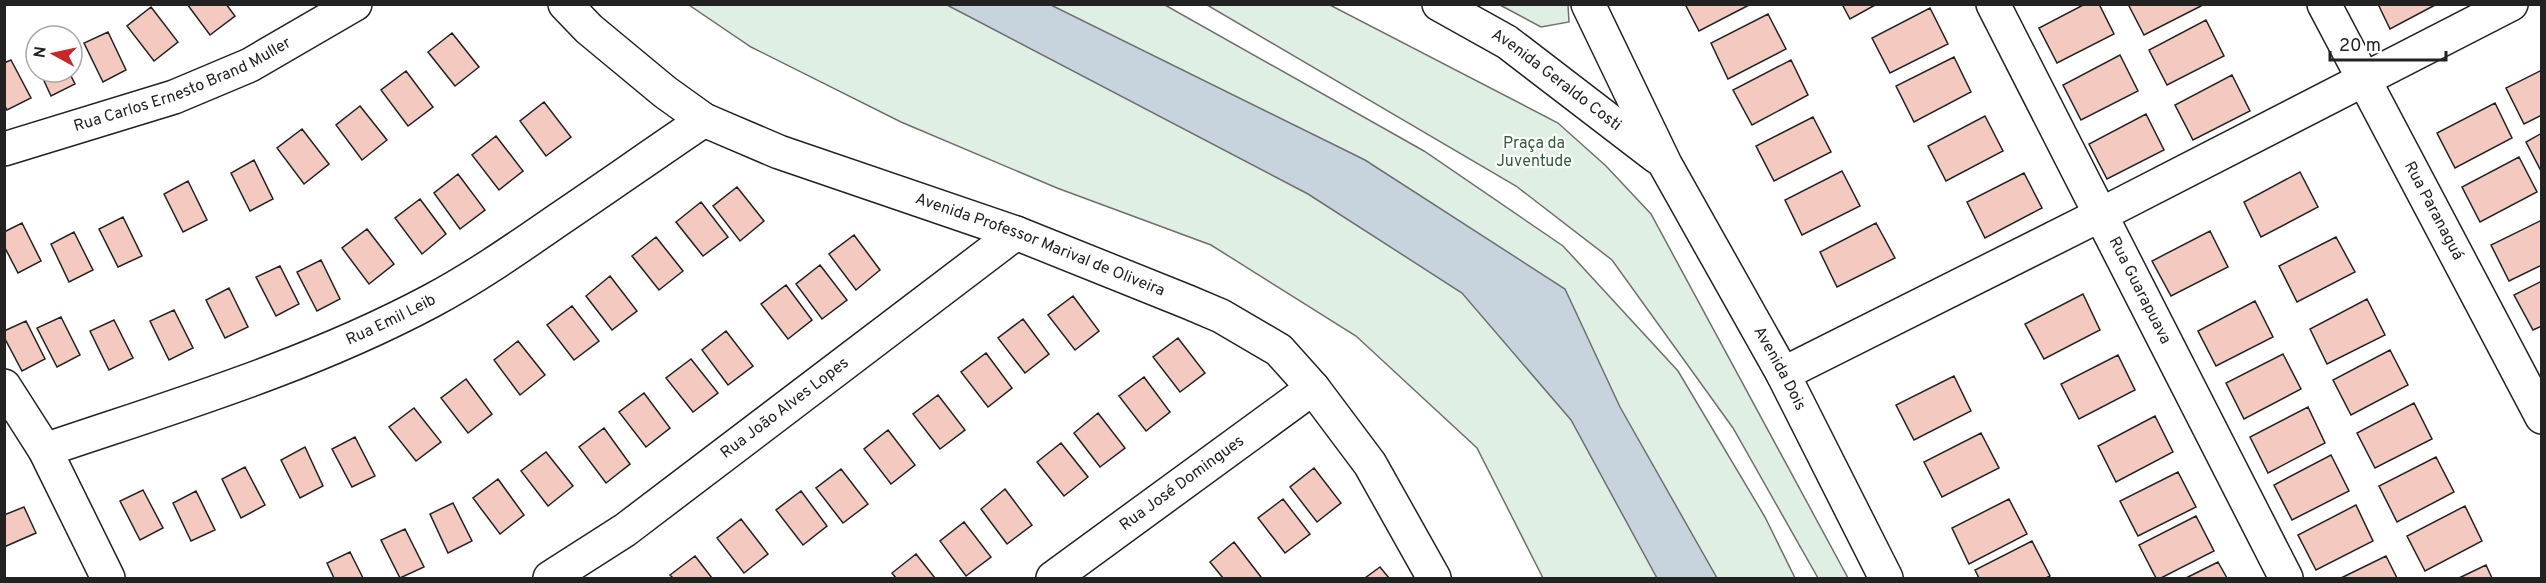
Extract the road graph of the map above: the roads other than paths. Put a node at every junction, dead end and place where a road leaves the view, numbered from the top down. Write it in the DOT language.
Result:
graph roads {
  1 [pos="355,4"];
  2 [pos="565,4"];
  3 [pos="1439,4"];
  4 [pos="1588,4"];
  5 [pos="1993,4"];
  6 [pos="2324,4"];
  7 [pos="2511,4"];
  8 [pos="2364,80"];
  9 [pos="704,120"];
  10 [pos="4,149"];
  11 [pos="1665,164"];
  12 [pos="2102,214"];
  13 [pos="1016,233"];
  14 [pos="1783,374"];
  15 [pos="4,386"];
  16 [pos="1313,388"];
  17 [pos="2541,417"];
  18 [pos="45,450"];
  19 [pos="105,578"];
  20 [pos="550,579"];
  21 [pos="1053,579"];
  22 [pos="1434,579"];
  23 [pos="1886,579"];
  24 [pos="2286,579"];
  1 -- 10 [label="street, Rua Carlos Ernesto Brand Muller"];
  2 -- 9 [label="street, Avenida Professor Marival de Oliveira"];
  3 -- 11 [label="street, Avenida Geraldo Costi"];
  4 -- 11 [label="street, Avenida Dois"];
  5 -- 12 [label="street, Rua Guarapuava"];
  6 -- 8 [label="street, Rua Paranaguá"];
  7 -- 8 [label="street"];
  8 -- 12 [label="street"];
  8 -- 17 [label="street, Rua Paranaguá"];
  9 -- 13 [label="street, Avenida Professor Marival de Oliveira"];
  9 -- 18 [label="street, Rua Emil Leib"];
  11 -- 14 [label="street, Avenida Dois"];
  12 -- 14 [label="street"];
  12 -- 24 [label="street, Rua Guarapuava"];
  13 -- 16 [label="street, Avenida Professor Marival de Oliveira"];
  13 -- 20 [label="street, Rua João Alves Lopes"];
  14 -- 23 [label="street, Avenida Dois"];
  15 -- 18 [label="street"];
  16 -- 21 [label="street, Rua José Domingues"];
  16 -- 22 [label="street, Avenida Professor Marival de Oliveira"];
  18 -- 19 [label="street"];
}
